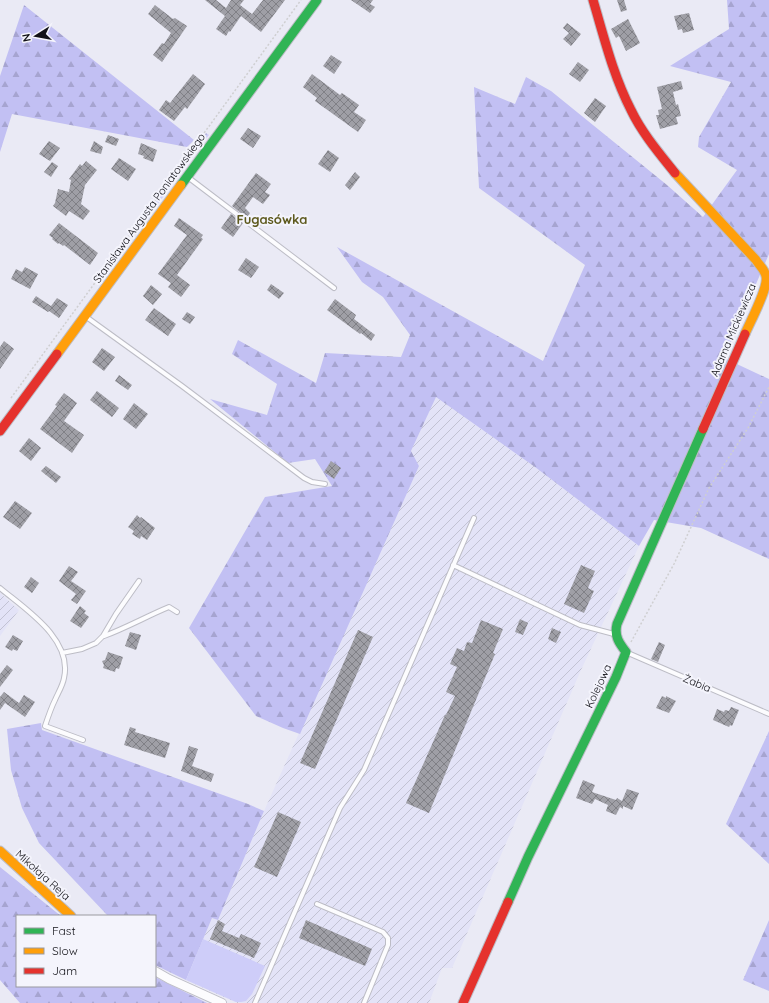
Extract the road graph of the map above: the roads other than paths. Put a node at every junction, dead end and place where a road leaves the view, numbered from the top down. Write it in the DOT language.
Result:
graph roads {
  1 [pos="316,0"];
  2 [pos="594,0"];
  3 [pos="187,177"];
  4 [pos="334,288"];
  5 [pos="85,316"];
  6 [pos="0,431"];
  7 [pos="325,484"];
  8 [pos="474,518"];
  9 [pos="453,565"];
  10 [pos="139,581"];
  11 [pos="0,588"];
  12 [pos="177,612"];
  13 [pos="615,634"];
  14 [pos="103,636"];
  15 [pos="626,652"];
  16 [pos="62,653"];
  17 [pos="769,714"];
  18 [pos="83,740"];
  19 [pos="0,851"];
  20 [pos="317,904"];
  21 [pos="70,915"];
  22 [pos="156,972"];
  23 [pos="222,1003"];
  24 [pos="255,1003"];
  25 [pos="364,1003"];
  26 [pos="463,1003"];
  1 -- 3 [label="street, Stanisława Augusta Poniatowskiego"];
  2 -- 13 [label="street, Adama Mickiewicza"];
  3 -- 4 [label="lane"];
  3 -- 5 [label="street, Stanisława Augusta Poniatowskiego"];
  5 -- 6 [label="street, Stanisława Augusta Poniatowskiego"];
  5 -- 7 [label="lane"];
  8 -- 9 [label="lane"];
  9 -- 13 [label="lane"];
  9 -- 24 [label="lane"];
  10 -- 14 [label="lane"];
  11 -- 16 [label="lane"];
  12 -- 14 [label="lane"];
  13 -- 15 [label="street"];
  14 -- 16 [label="lane"];
  15 -- 17 [label="lane, Żabia"];
  15 -- 26 [label="street, Kolejowa"];
  16 -- 18 [label="lane"];
  19 -- 21 [label="street, Mikołaja Reja"];
  20 -- 25 [label="lane"];
  22 -- 23 [label="street"];
}
